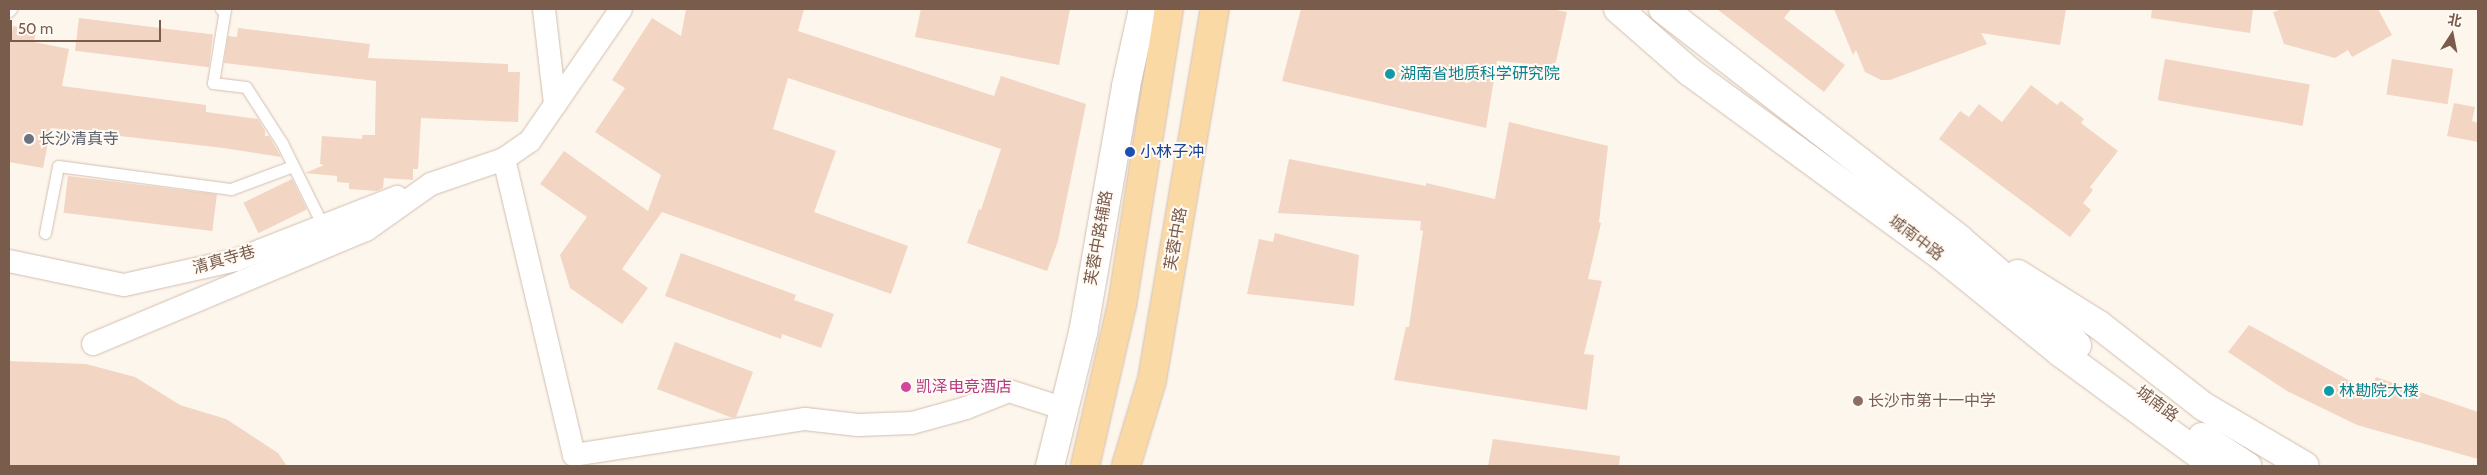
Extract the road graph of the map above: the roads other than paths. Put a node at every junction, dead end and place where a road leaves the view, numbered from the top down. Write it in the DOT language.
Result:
graph roads {
  1 [pos="221,9"];
  2 [pos="544,9"];
  3 [pos="621,9"];
  4 [pos="1143,9"];
  5 [pos="1169,9"];
  6 [pos="1215,9"];
  7 [pos="1618,9"];
  8 [pos="1663,9"];
  9 [pos="555,104"];
  10 [pos="504,159"];
  11 [pos="293,166"];
  12 [pos="431,184"];
  13 [pos="323,226"];
  14 [pos="45,233"];
  15 [pos="1949,247"];
  16 [pos="9,261"];
  17 [pos="93,344"];
  18 [pos="2065,346"];
  19 [pos="1065,409"];
  20 [pos="575,461"];
  21 [pos="1050,466"];
  22 [pos="1085,466"];
  23 [pos="1126,466"];
  24 [pos="2196,466"];
  25 [pos="2215,466"];
  26 [pos="2247,466"];
  27 [pos="2305,466"];
  1 -- 11 [label="lane"];
  2 -- 9 [label="street"];
  3 -- 9 [label="street"];
  4 -- 19 [label="main road, 芙蓉中路辅路"];
  5 -- 22 [label="main road"];
  6 -- 23 [label="main road, 芙蓉中路"];
  7 -- 15 [label="main road, 城南中路"];
  8 -- 15 [label="main road, 城南中路"];
  9 -- 10 [label="street"];
  10 -- 12 [label="street"];
  10 -- 20 [label="street"];
  11 -- 13 [label="lane"];
  11 -- 14 [label="lane"];
  12 -- 13 [label="street, 清真寺巷"];
  12 -- 17 [label="street"];
  13 -- 16 [label="street, 清真寺巷"];
  15 -- 18 [label="main road, 城南中路"];
  15 -- 24 [label="main road"];
  15 -- 27 [label="main road"];
  18 -- 25 [label="main road, 城南中路"];
  18 -- 26 [label="main road, 城南路"];
  19 -- 20 [label="street"];
  19 -- 21 [label="main road, 芙蓉中路辅路"];
}
